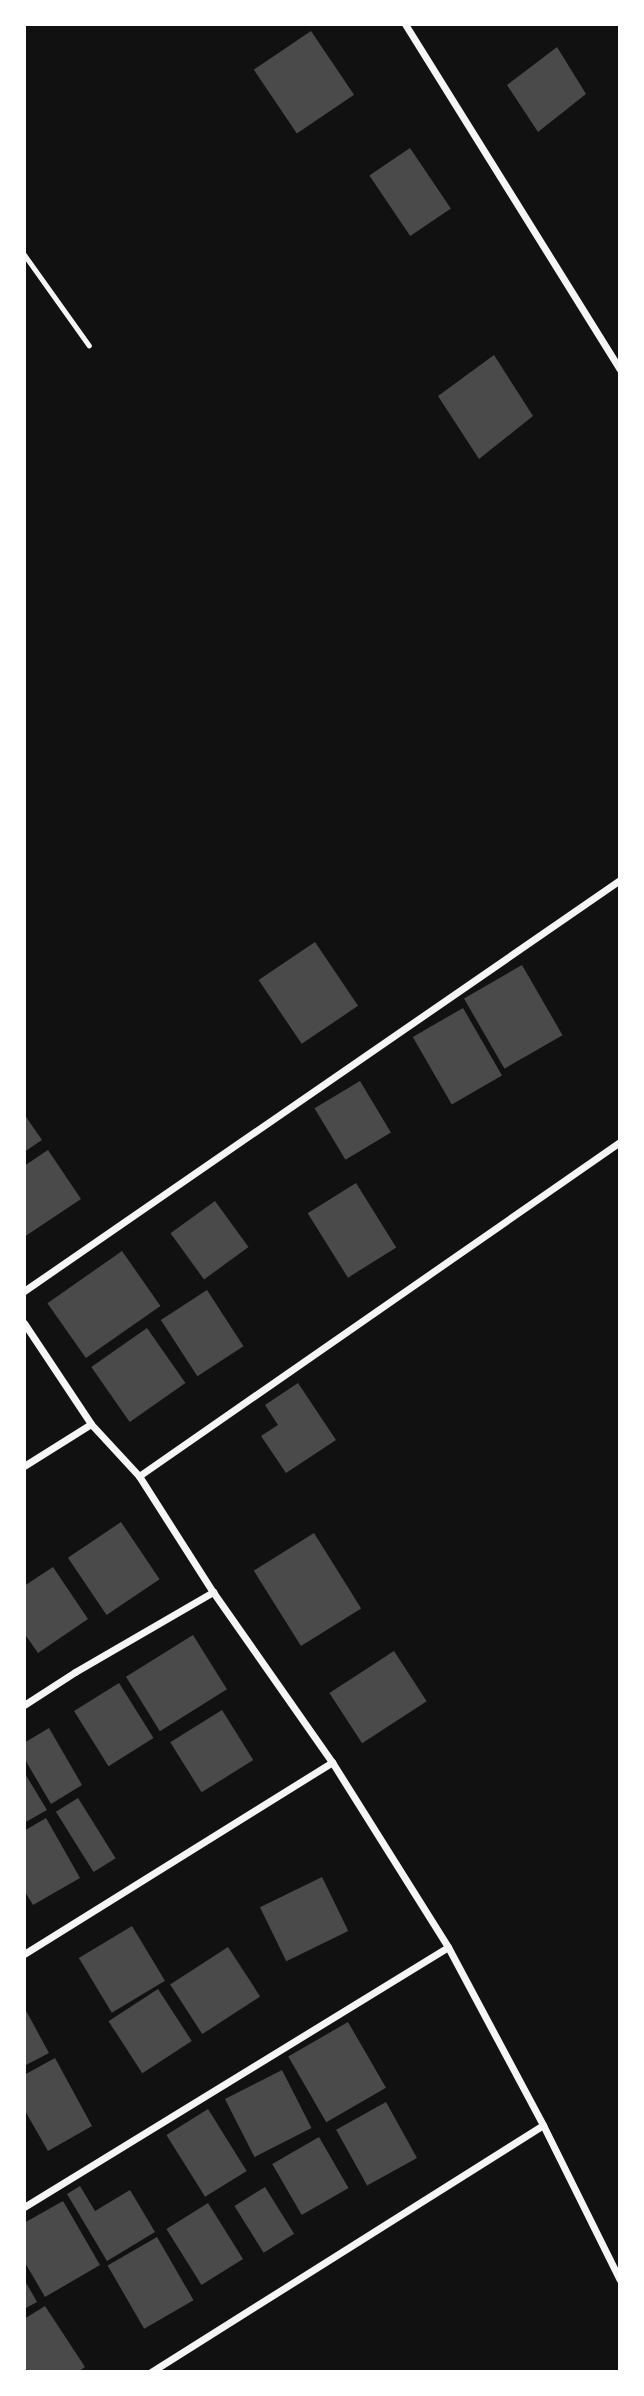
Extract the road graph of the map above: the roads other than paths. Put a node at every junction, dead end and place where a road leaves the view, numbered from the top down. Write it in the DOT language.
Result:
graph roads {
  1 [pos="405,24"];
  2 [pos="620,369"];
  3 [pos="620,880"];
  4 [pos="620,1142"];
  5 [pos="24,1291"];
  6 [pos="24,1323"];
  7 [pos="91,1424"];
  8 [pos="24,1466"];
  9 [pos="139,1476"];
  10 [pos="213,1592"];
  11 [pos="24,1705"];
  12 [pos="332,1762"];
  13 [pos="448,1947"];
  14 [pos="24,1954"];
  15 [pos="543,2124"];
  16 [pos="24,2207"];
  17 [pos="620,2280"];
  18 [pos="151,2371"];
  1 -- 2 [label="street"];
  3 -- 5 [label="street"];
  4 -- 9 [label="street"];
  6 -- 7 [label="street"];
  7 -- 8 [label="street"];
  7 -- 9 [label="street"];
  9 -- 10 [label="street"];
  10 -- 11 [label="street"];
  10 -- 12 [label="street"];
  12 -- 13 [label="street"];
  12 -- 14 [label="street"];
  13 -- 15 [label="street"];
  13 -- 16 [label="street"];
  15 -- 17 [label="street"];
  15 -- 18 [label="street"];
}
